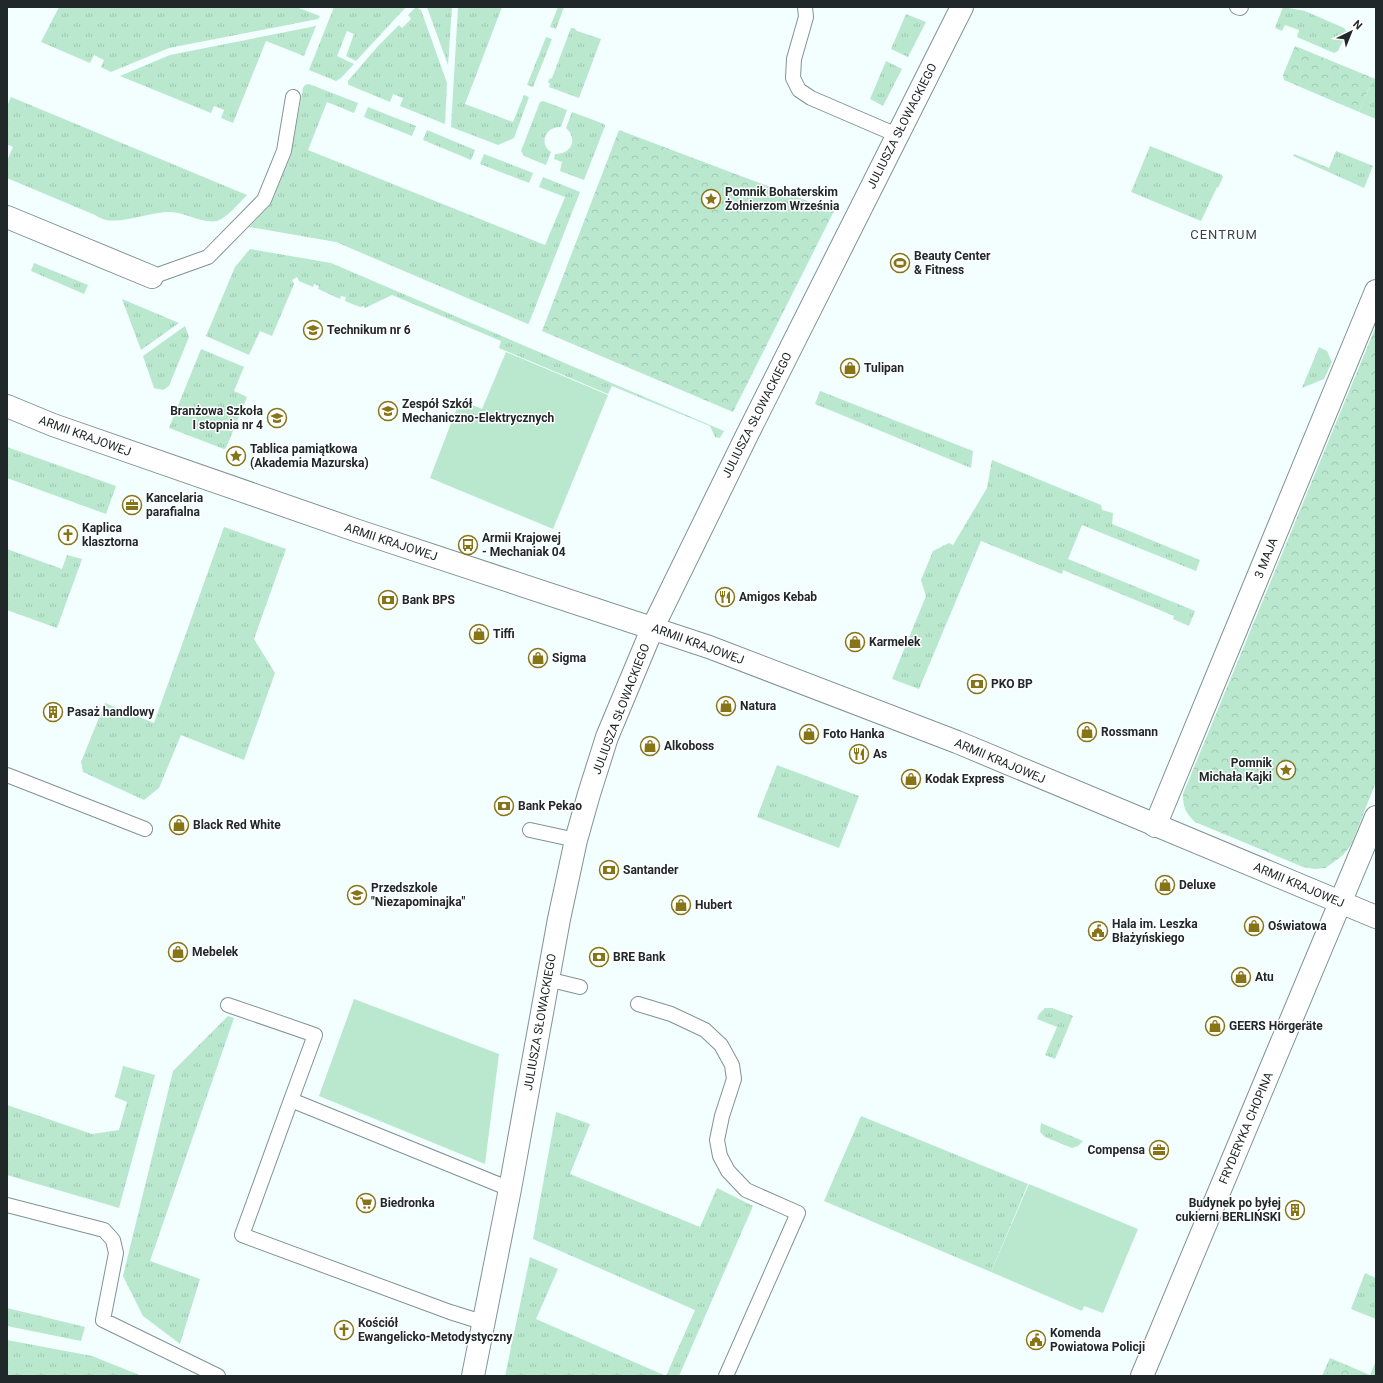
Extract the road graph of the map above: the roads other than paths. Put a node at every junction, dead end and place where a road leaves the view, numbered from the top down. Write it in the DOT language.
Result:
graph roads {
  1 [pos="805,7"];
  2 [pos="962,7"];
  3 [pos="1237,7"];
  4 [pos="1241,7"];
  5 [pos="293,97"];
  6 [pos="897,136"];
  7 [pos="7,217"];
  8 [pos="152,277"];
  9 [pos="1376,291"];
  10 [pos="7,406"];
  11 [pos="653,627"];
  12 [pos="7,775"];
  13 [pos="1376,817"];
  14 [pos="1155,826"];
  15 [pos="145,829"];
  16 [pos="530,830"];
  17 [pos="576,840"];
  18 [pos="1341,902"];
  19 [pos="1376,917"];
  20 [pos="548,979"];
  21 [pos="580,987"];
  22 [pos="638,1004"];
  23 [pos="228,1005"];
  24 [pos="291,1100"];
  25 [pos="510,1189"];
  26 [pos="7,1205"];
  27 [pos="482,1322"];
  28 [pos="218,1376"];
  29 [pos="472,1376"];
  30 [pos="726,1376"];
  31 [pos="1142,1376"];
  1 -- 6 [label="lane"];
  2 -- 6 [label="street, JULIUSZA SŁOWACKIEGO"];
  3 -- 4 [label="lane"];
  5 -- 8 [label="lane"];
  6 -- 11 [label="street, JULIUSZA SŁOWACKIEGO"];
  7 -- 8 [label="street"];
  9 -- 14 [label="street, 3 MAJA"];
  10 -- 11 [label="street, ARMII KRAJOWEJ"];
  11 -- 14 [label="street, ARMII KRAJOWEJ"];
  11 -- 17 [label="street, JULIUSZA SŁOWACKIEGO"];
  12 -- 15 [label="lane"];
  13 -- 18 [label="street, FRYDERYKA CHOPINA"];
  14 -- 18 [label="street, ARMII KRAJOWEJ"];
  16 -- 17 [label="lane"];
  17 -- 20 [label="street, JULIUSZA SŁOWACKIEGO"];
  18 -- 19 [label="street, ARMII KRAJOWEJ"];
  18 -- 31 [label="street, FRYDERYKA CHOPINA"];
  20 -- 21 [label="lane"];
  20 -- 25 [label="street, JULIUSZA SŁOWACKIEGO"];
  22 -- 30 [label="lane"];
  23 -- 24 [label="lane"];
  24 -- 25 [label="lane"];
  24 -- 27 [label="lane"];
  25 -- 27 [label="street, JULIUSZA SŁOWACKIEGO"];
  26 -- 28 [label="lane"];
  27 -- 29 [label="street, JULIUSZA SŁOWACKIEGO"];
}
